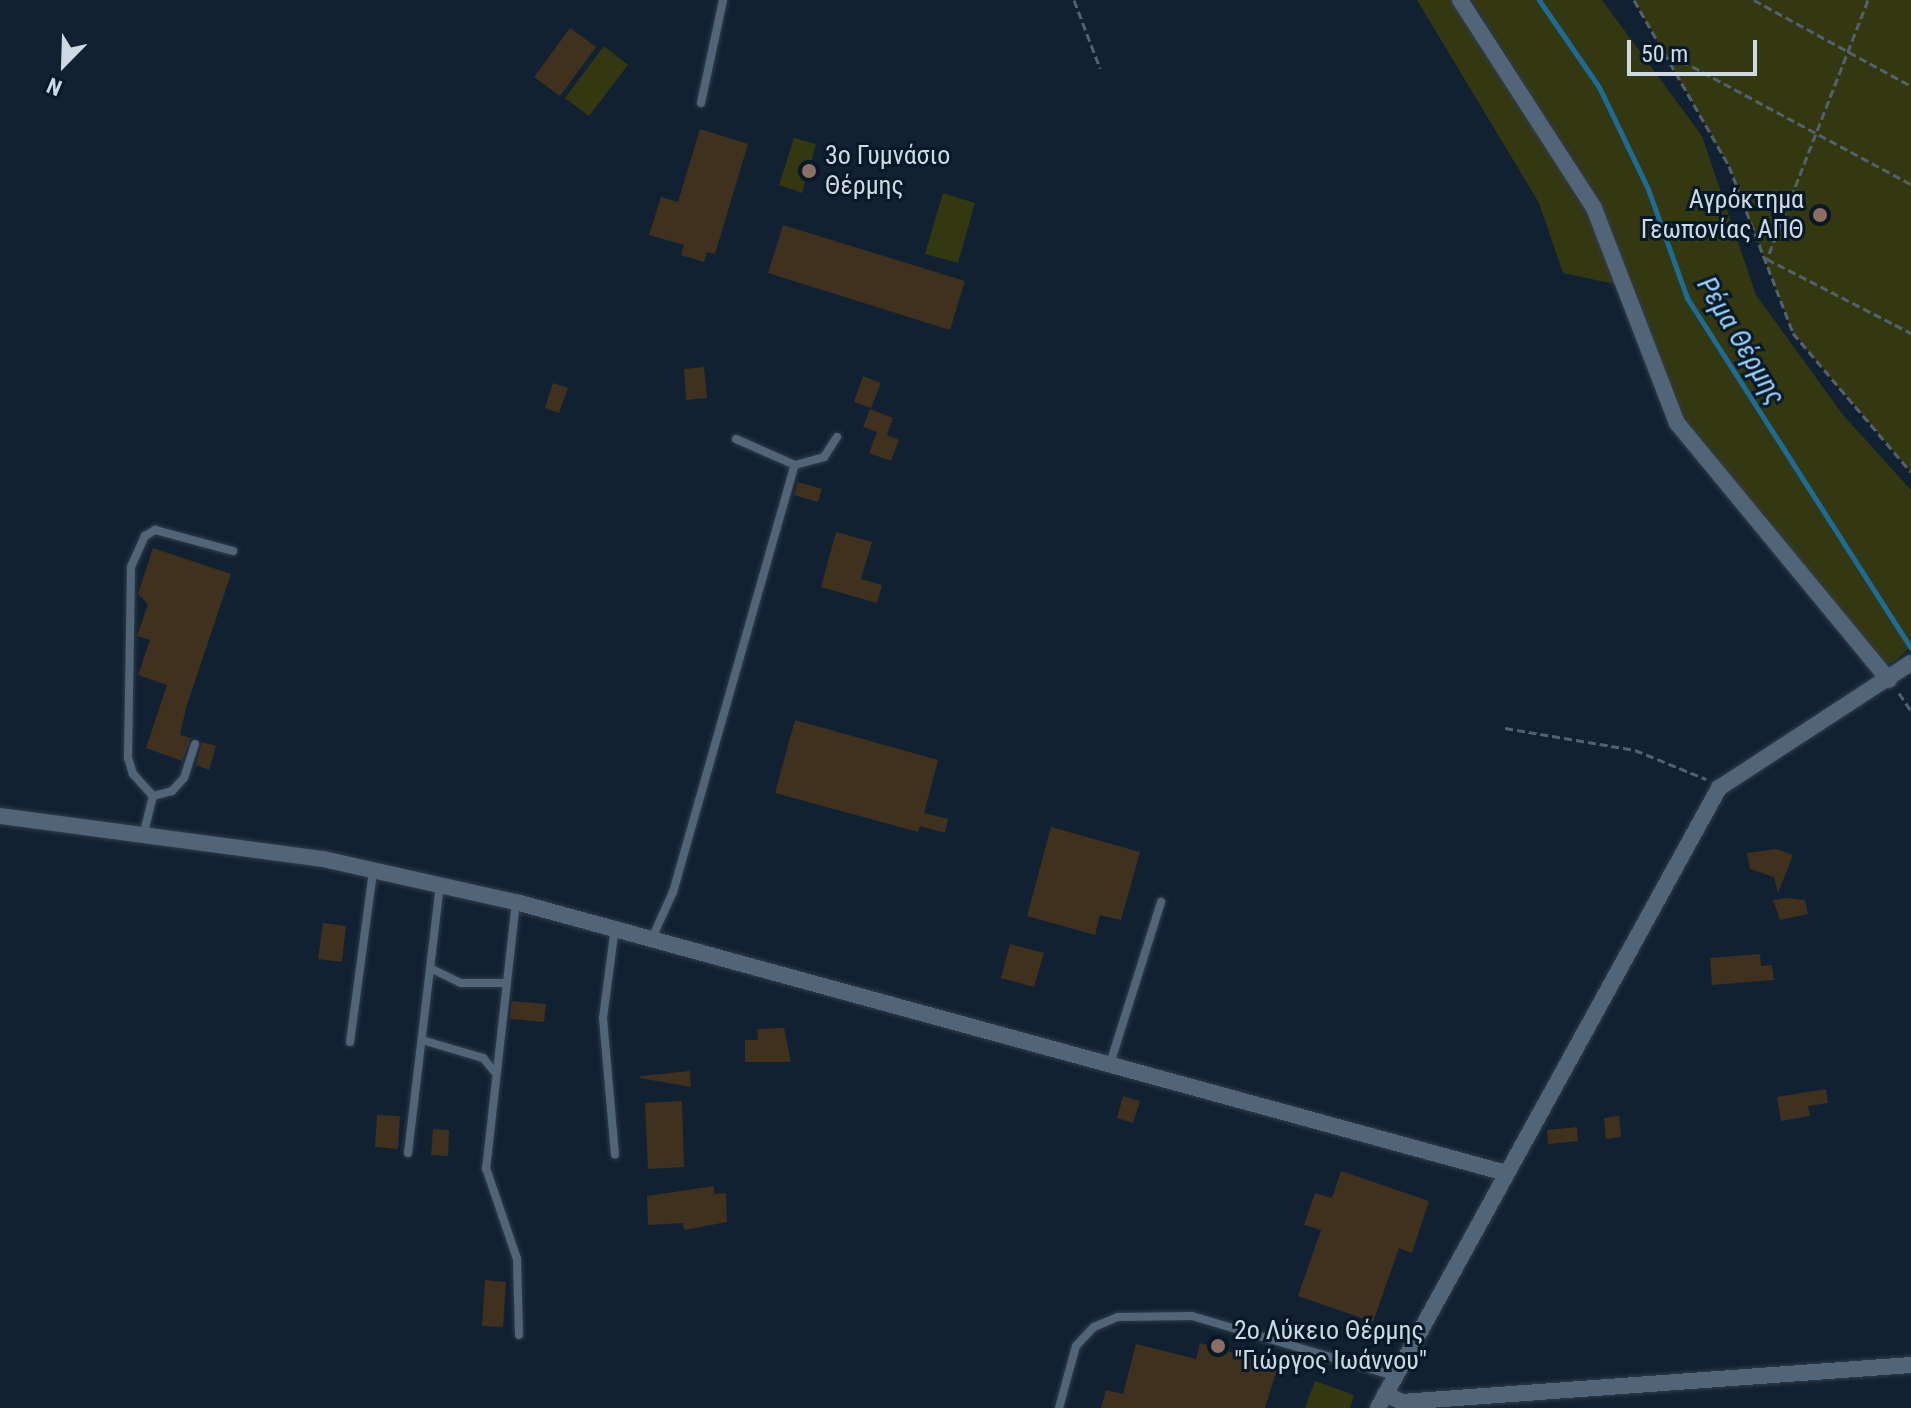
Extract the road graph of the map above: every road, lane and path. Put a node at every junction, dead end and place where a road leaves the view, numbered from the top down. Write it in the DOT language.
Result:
graph roads {
  1 [pos="723,0"];
  2 [pos="1074,0"];
  3 [pos="1460,0"];
  4 [pos="1634,0"];
  5 [pos="1754,0"];
  6 [pos="1868,0"];
  7 [pos="1848,52"];
  8 [pos="1671,55"];
  9 [pos="1100,68"];
  10 [pos="1911,86"];
  11 [pos="701,103"];
  12 [pos="1817,133"];
  13 [pos="1911,184"];
  14 [pos="1767,259"];
  15 [pos="1911,333"];
  16 [pos="837,437"];
  17 [pos="736,439"];
  18 [pos="795,465"];
  19 [pos="1911,472"];
  20 [pos="233,551"];
  21 [pos="1910,664"];
  22 [pos="1889,680"];
  23 [pos="1911,711"];
  24 [pos="1505,728"];
  25 [pos="195,744"];
  26 [pos="1719,788"];
  27 [pos="153,796"];
  28 [pos="0,816"];
  29 [pos="143,837"];
  30 [pos="373,870"];
  31 [pos="440,884"];
  32 [pos="516,902"];
  33 [pos="1161,902"];
  34 [pos="615,927"];
  35 [pos="653,936"];
  36 [pos="432,969"];
  37 [pos="505,983"];
  38 [pos="422,1040"];
  39 [pos="350,1042"];
  40 [pos="1108,1068"];
  41 [pos="494,1072"];
  42 [pos="408,1153"];
  43 [pos="615,1154"];
  44 [pos="1506,1173"];
  45 [pos="519,1335"];
  46 [pos="1911,1365"];
  47 [pos="1394,1376"];
  48 [pos="1381,1401"];
  49 [pos="1059,1408"];
  1 -- 11 [label="lane"];
  2 -- 9 [label="path"];
  3 -- 22 [label="street"];
  4 -- 8 [label="path"];
  5 -- 7 [label="path"];
  6 -- 7 [label="path"];
  7 -- 10 [label="path"];
  7 -- 12 [label="path"];
  8 -- 12 [label="path"];
  8 -- 14 [label="path"];
  12 -- 13 [label="path"];
  12 -- 14 [label="path"];
  14 -- 15 [label="path"];
  14 -- 19 [label="path"];
  16 -- 18 [label="lane"];
  17 -- 18 [label="lane"];
  18 -- 35 [label="lane"];
  20 -- 27 [label="lane"];
  21 -- 22 [label="street"];
  22 -- 23 [label="path"];
  22 -- 26 [label="street"];
  24 -- 26 [label="path"];
  25 -- 27 [label="lane"];
  26 -- 44 [label="street"];
  27 -- 29 [label="lane"];
  28 -- 29 [label="street"];
  29 -- 30 [label="street"];
  30 -- 31 [label="street"];
  30 -- 39 [label="lane"];
  31 -- 32 [label="street"];
  31 -- 36 [label="lane"];
  32 -- 34 [label="street"];
  32 -- 37 [label="lane"];
  33 -- 40 [label="lane"];
  34 -- 35 [label="street"];
  34 -- 43 [label="lane"];
  35 -- 40 [label="street"];
  36 -- 37 [label="lane"];
  36 -- 38 [label="lane"];
  37 -- 41 [label="lane"];
  38 -- 41 [label="lane"];
  38 -- 42 [label="lane"];
  40 -- 44 [label="street"];
  41 -- 45 [label="lane"];
  44 -- 47 [label="street"];
  46 -- 48 [label="street"];
  47 -- 48 [label="street"];
  47 -- 49 [label="lane"];
}
